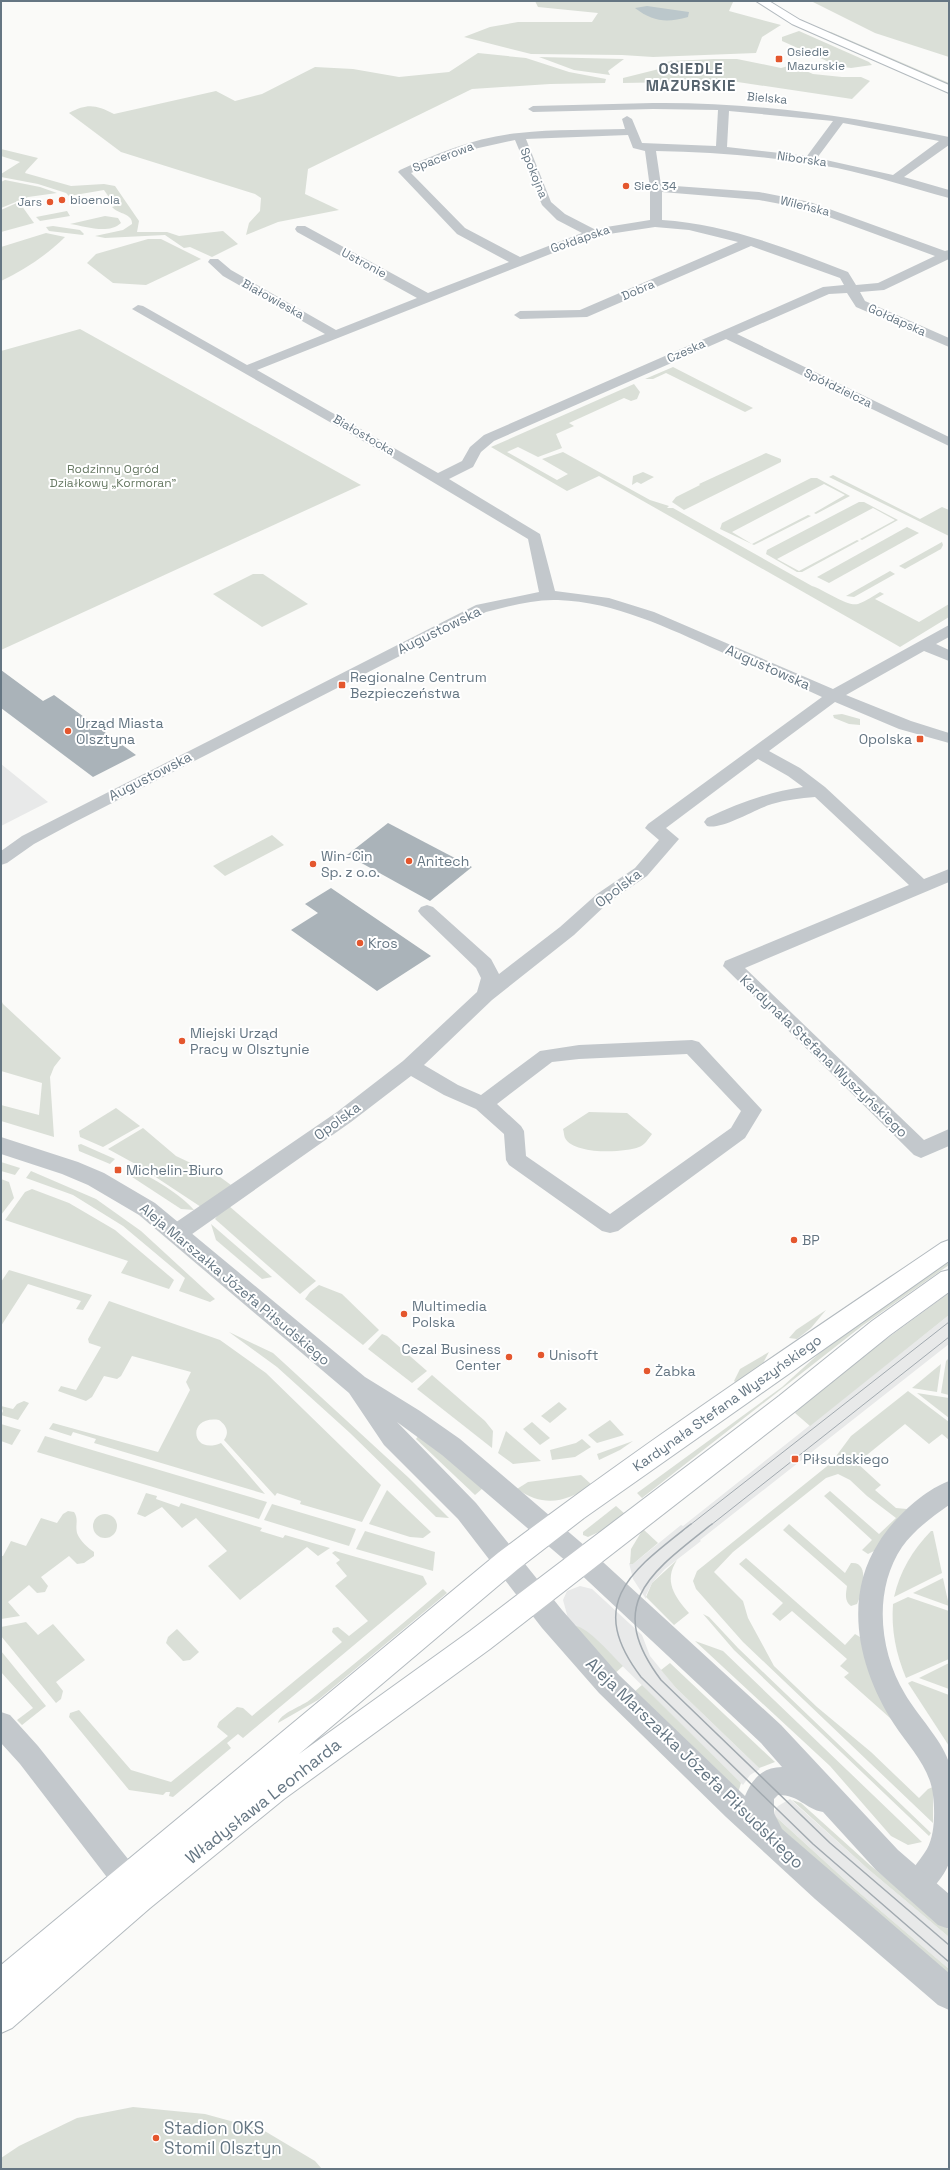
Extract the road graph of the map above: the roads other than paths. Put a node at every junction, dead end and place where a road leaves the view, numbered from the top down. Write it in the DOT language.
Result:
graph roads {
  1 [pos="761,1"];
  2 [pos="778,1"];
  3 [pos="949,80"];
  4 [pos="949,89"];
  5 [pos="623,106"];
  6 [pos="724,107"];
  7 [pos="533,109"];
  8 [pos="840,119"];
  9 [pos="631,132"];
  10 [pos="519,136"];
  11 [pos="949,140"];
  12 [pos="650,148"];
  13 [pos="721,149"];
  14 [pos="811,159"];
  15 [pos="896,178"];
  16 [pos="656,188"];
  17 [pos="949,194"];
  18 [pos="656,223"];
  19 [pos="300,229"];
  20 [pos="592,233"];
  21 [pos="751,241"];
  22 [pos="947,255"];
  23 [pos="214,262"];
  24 [pos="519,262"];
  25 [pos="853,290"];
  26 [pos="427,298"];
  27 [pos="138,309"];
  28 [pos="520,315"];
  29 [pos="334,334"];
  30 [pos="726,334"];
  31 [pos="949,343"];
  32 [pos="248,369"];
  33 [pos="949,442"];
  34 [pos="438,479"];
  35 [pos="548,596"];
  36 [pos="949,630"];
  37 [pos="924,645"];
  38 [pos="949,656"];
  39 [pos="833,696"];
  40 [pos="949,738"];
  41 [pos="758,752"];
  42 [pos="819,791"];
  43 [pos="713,822"];
  44 [pos="1,860"];
  45 [pos="949,875"];
  46 [pos="922,887"];
  47 [pos="427,911"];
  48 [pos="485,995"];
  49 [pos="410,1066"];
  50 [pos="483,1104"];
  51 [pos="949,1137"];
  52 [pos="1,1145"];
  53 [pos="177,1233"];
  54 [pos="949,1250"];
  55 [pos="949,1279"];
  56 [pos="356,1384"];
  57 [pos="949,1491"];
  58 [pos="548,1530"];
  59 [pos="508,1560"];
  60 [pos="584,1560"];
  61 [pos="535,1598"];
  62 [pos="1,1724"];
  63 [pos="839,1808"];
  64 [pos="779,1845"];
  65 [pos="126,1879"];
  66 [pos="916,1887"];
  67 [pos="949,1914"];
  68 [pos="1,1985"];
  69 [pos="949,1994"];
  70 [pos="1,2017"];
  1 -- 4 [label="main road"];
  2 -- 3 [label="main road"];
  5 -- 6 [label="street, Bielska"];
  5 -- 7 [label="street, Bielska"];
  5 -- 9 [label="street"];
  6 -- 8 [label="street, Bielska"];
  6 -- 13 [label="street"];
  8 -- 11 [label="street, Bielska"];
  8 -- 14 [label="street"];
  9 -- 10 [label="street, Spacerowa"];
  9 -- 12 [label="street"];
  10 -- 20 [label="street, Spokojna"];
  10 -- 24 [label="street, Spacerowa"];
  11 -- 15 [label="street"];
  12 -- 13 [label="street, Niborska"];
  12 -- 16 [label="street"];
  13 -- 14 [label="street, Niborska"];
  14 -- 15 [label="street, Niborska"];
  15 -- 17 [label="street, Niborska"];
  16 -- 18 [label="street"];
  16 -- 22 [label="street, Wileńska"];
  18 -- 20 [label="street, Gołdapska"];
  18 -- 21 [label="street, Gołdapska"];
  19 -- 26 [label="street, Ustronie"];
  20 -- 24 [label="street, Gołdapska"];
  21 -- 25 [label="street, Gołdapska"];
  21 -- 28 [label="street, Dobra"];
  22 -- 25 [label="street, Czeska"];
  23 -- 29 [label="street, Białowieska"];
  24 -- 26 [label="street, Gołdapska"];
  25 -- 30 [label="street, Czeska"];
  25 -- 31 [label="street, Gołdapska"];
  26 -- 29 [label="street, Gołdapska"];
  27 -- 32 [label="street, Białostocka"];
  29 -- 32 [label="street, Gołdapska"];
  30 -- 33 [label="street, Spółdzielcza"];
  30 -- 34 [label="street, Czeska"];
  32 -- 34 [label="street, Białostocka"];
  34 -- 35 [label="street, Białostocka"];
  35 -- 39 [label="street, Augustowska"];
  35 -- 44 [label="street, Augustowska"];
  36 -- 37 [label="street"];
  37 -- 38 [label="street"];
  37 -- 39 [label="street"];
  39 -- 40 [label="street, Augustowska"];
  39 -- 41 [label="street"];
  41 -- 42 [label="street"];
  41 -- 48 [label="street, Opolska"];
  42 -- 43 [label="street"];
  42 -- 46 [label="street"];
  45 -- 46 [label="street, Kardynała Stefana Wyszyńskiego"];
  46 -- 51 [label="street, Kardynała Stefana Wyszyńskiego"];
  47 -- 48 [label="street"];
  48 -- 49 [label="street, Opolska"];
  49 -- 50 [label="street"];
  49 -- 53 [label="street, Opolska"];
  50 -- 50 [label="street"];
  52 -- 53 [label="street, Aleja Marszałka Józefa Piłsudskiego"];
  53 -- 56 [label="street, Aleja Marszałka Józefa Piłsudskiego"];
  54 -- 58 [label="main road, Kardynała Stefana Wyszyńskiego"];
  55 -- 60 [label="main road"];
  56 -- 58 [label="street, Aleja Marszałka Józefa Piłsudskiego"];
  56 -- 59 [label="street, Aleja Marszałka Józefa Piłsudskiego"];
  57 -- 66 [label="street"];
  58 -- 59 [label="main road, Kardynała Stefana Wyszyńskiego"];
  58 -- 60 [label="street, Aleja Marszałka Józefa Piłsudskiego"];
  59 -- 61 [label="street, Aleja Marszałka Józefa Piłsudskiego"];
  59 -- 65 [label="main road, Władysława Leonharda"];
  60 -- 61 [label="main road"];
  60 -- 63 [label="street, Aleja Marszałka Józefa Piłsudskiego"];
  61 -- 64 [label="street, Aleja Marszałka Józefa Piłsudskiego"];
  61 -- 70 [label="main road, Władysława Leonharda"];
  62 -- 65 [label="street"];
  63 -- 64 [label="street"];
  63 -- 66 [label="street, Aleja Marszałka Józefa Piłsudskiego"];
  64 -- 69 [label="street, Aleja Marszałka Józefa Piłsudskiego"];
  65 -- 68 [label="main road, Władysława Leonharda"];
  66 -- 67 [label="street, Aleja Marszałka Józefa Piłsudskiego"];
}
